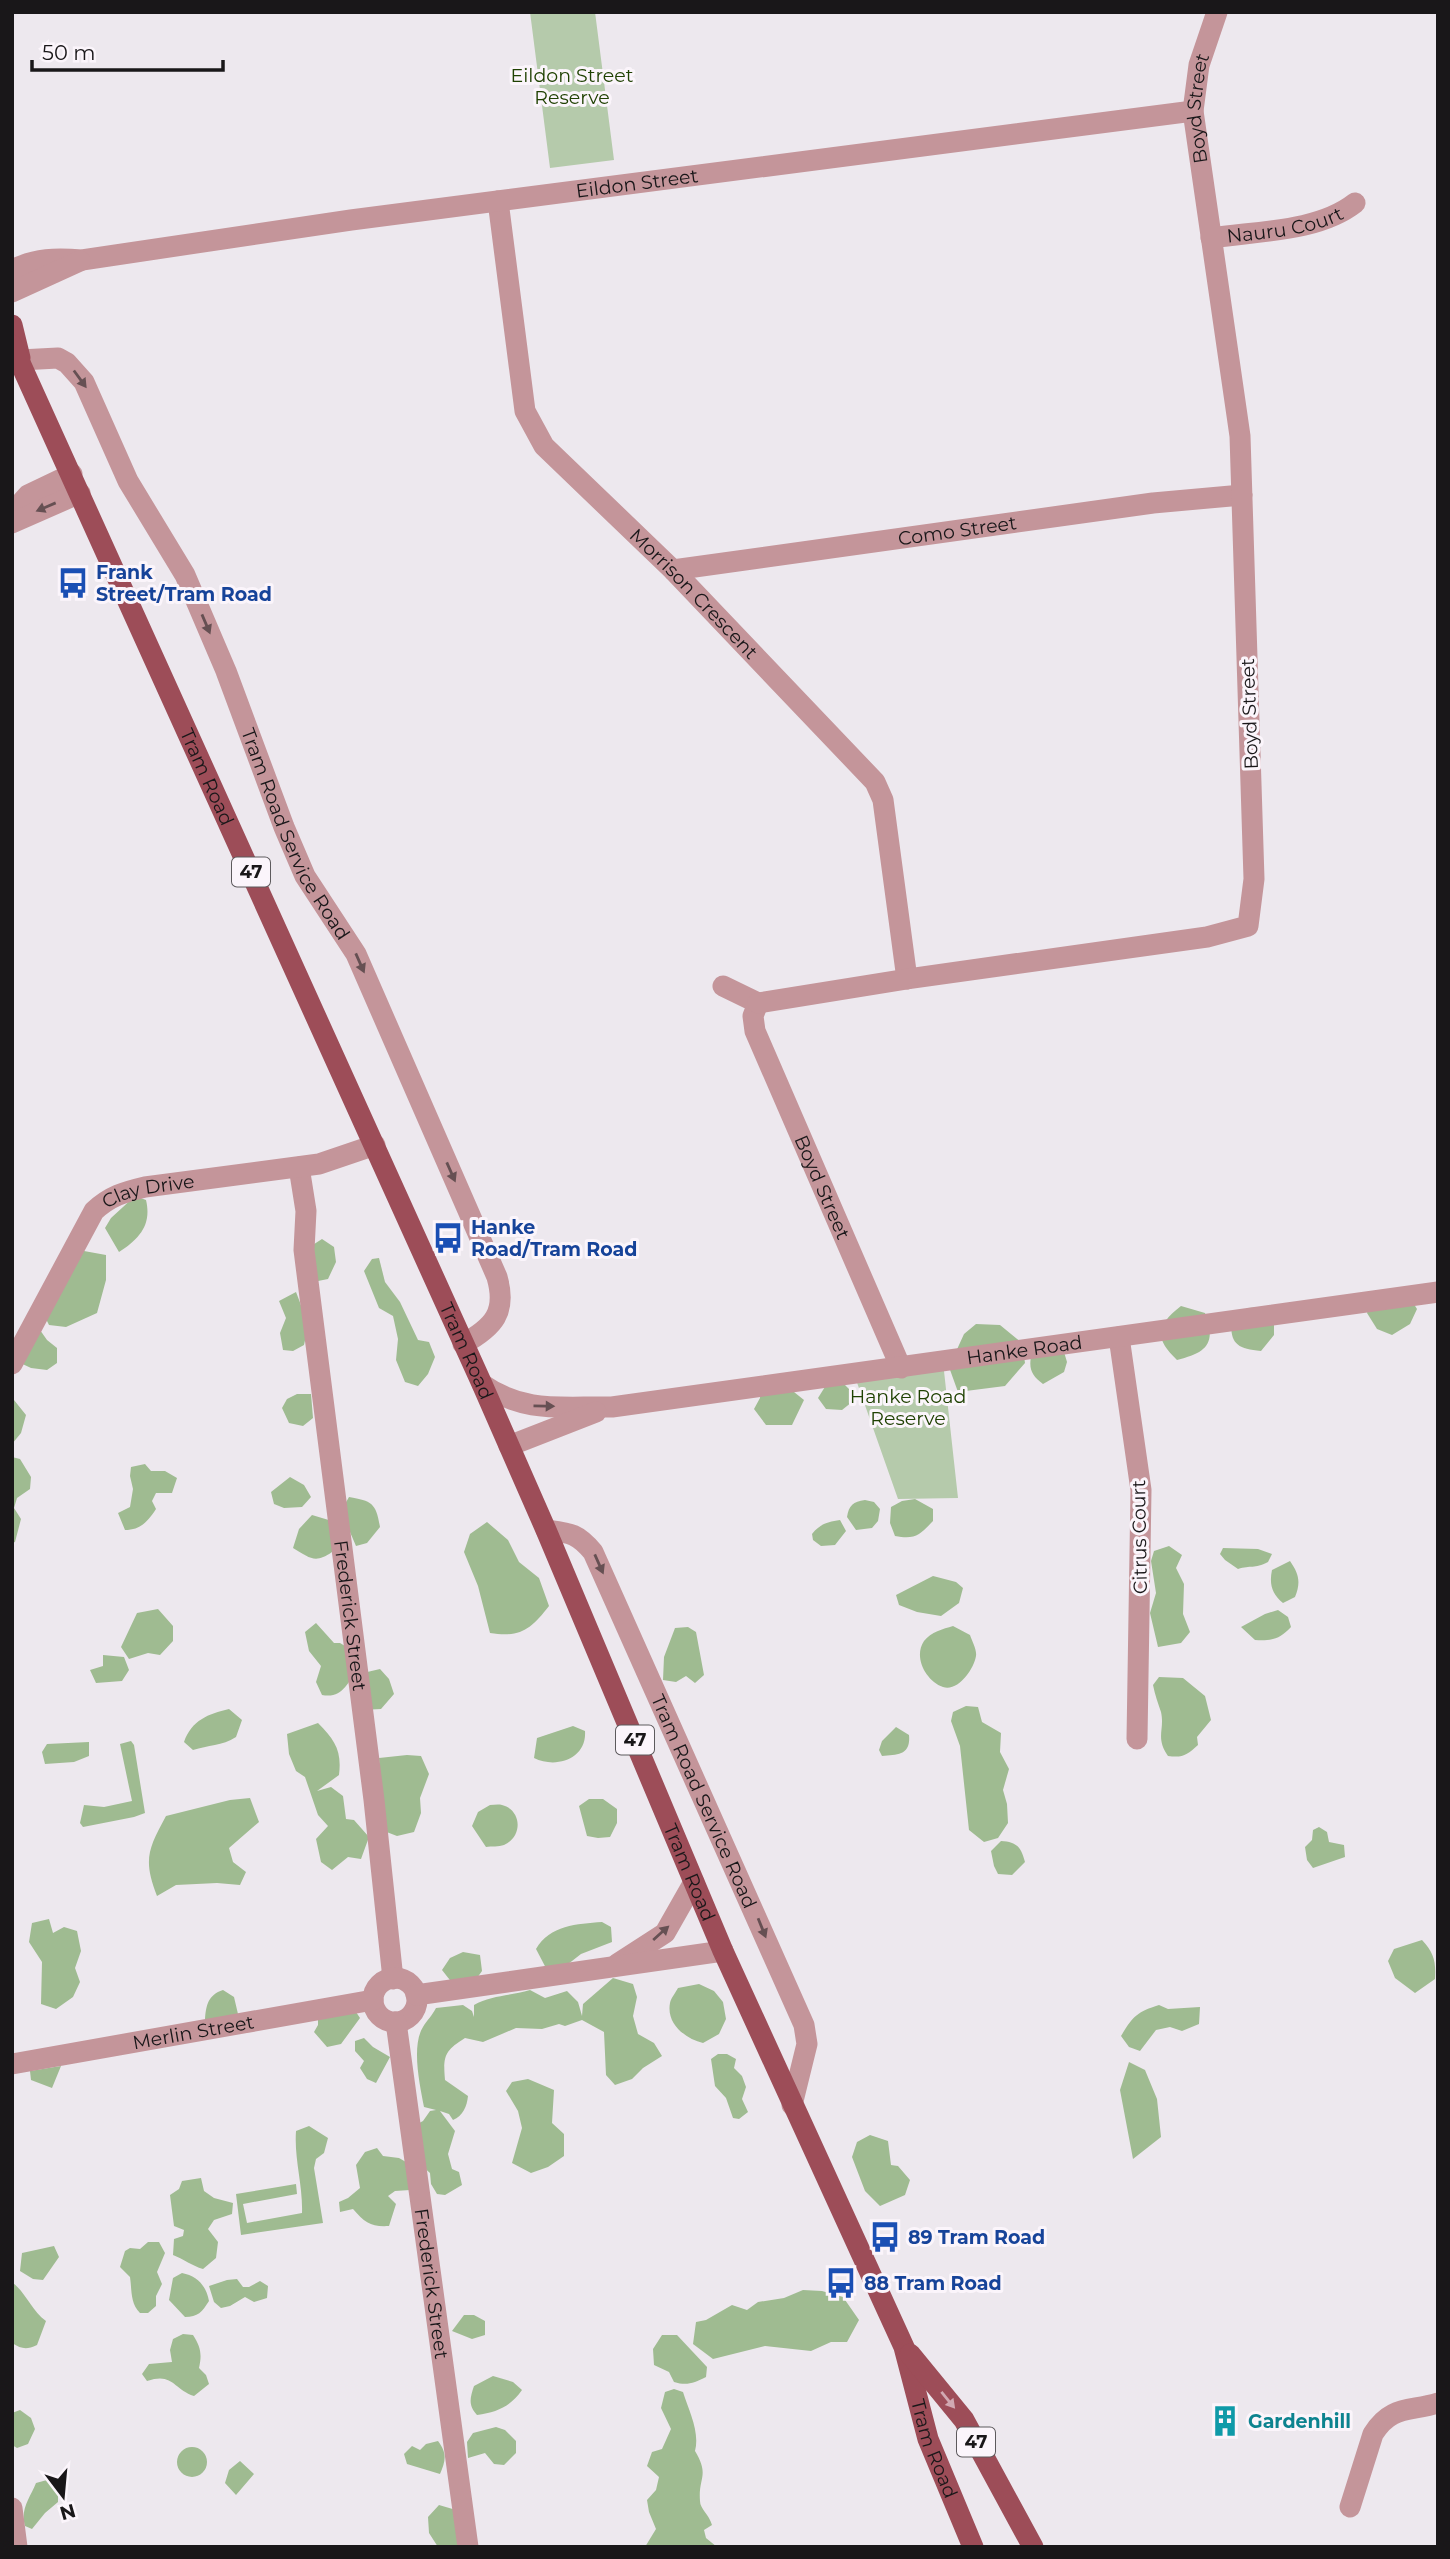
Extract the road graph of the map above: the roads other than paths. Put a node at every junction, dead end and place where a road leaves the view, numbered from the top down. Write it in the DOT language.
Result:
graph roads {
  1 [pos="1217,12"];
  2 [pos="1193,111"];
  3 [pos="498,201"];
  4 [pos="1355,203"];
  5 [pos="1211,238"];
  6 [pos="82,260"];
  7 [pos="12,270"];
  8 [pos="12,292"];
  9 [pos="12,325"];
  10 [pos="16,352"];
  11 [pos="76,484"];
  12 [pos="1242,495"];
  13 [pos="12,513"];
  14 [pos="12,523"];
  15 [pos="673,570"];
  16 [pos="907,979"];
  17 [pos="723,986"];
  18 [pos="758,1003"];
  19 [pos="375,1145"];
  20 [pos="293,1168"];
  21 [pos="1438,1292"];
  22 [pos="1119,1337"];
  23 [pos="463,1344"];
  24 [pos="12,1364"];
  25 [pos="901,1368"];
  26 [pos="482,1384"];
  27 [pos="612,1407"];
  28 [pos="509,1446"];
  29 [pos="546,1530"];
  30 [pos="1137,1739"];
  31 [pos="694,1882"];
  32 [pos="723,1951"];
  33 [pos="609,1969"];
  34 [pos="393,1979"];
  35 [pos="416,1996"];
  36 [pos="373,2000"];
  37 [pos="397,2022"];
  38 [pos="12,2064"];
  39 [pos="792,2105"];
  40 [pos="905,2347"];
  41 [pos="1435,2404"];
  42 [pos="1350,2507"];
  43 [pos="12,2508"];
  44 [pos="17,2547"];
  45 [pos="468,2547"];
  46 [pos="973,2547"];
  47 [pos="1033,2547"];
  1 -- 2 [label="street, Boyd Street"];
  2 -- 3 [label="street, Eildon Street"];
  2 -- 5 [label="street, Boyd Street"];
  3 -- 6 [label="street, Eildon Street"];
  3 -- 15 [label="street, Morrison Crescent"];
  4 -- 5 [label="street, Nauru Court"];
  5 -- 12 [label="street, Boyd Street"];
  6 -- 7 [label="street, Eildon Street"];
  6 -- 8 [label="street, Eildon Street"];
  9 -- 10 [label="main road, Tram Road / 47"];
  10 -- 11 [label="main road, Tram Road / 47"];
  10 -- 23 [label="street, Tram Road Service Road, one-way"];
  11 -- 13 [label="street"];
  11 -- 14 [label="street, one-way"];
  11 -- 19 [label="main road, Tram Road / 47"];
  12 -- 15 [label="street, Como Street"];
  12 -- 16 [label="street, Boyd Street"];
  15 -- 16 [label="street, Morrison Crescent"];
  16 -- 18 [label="street, Boyd Street"];
  17 -- 18 [label="street"];
  18 -- 25 [label="street, Boyd Street"];
  19 -- 20 [label="street, Clay Drive"];
  19 -- 23 [label="main road, Tram Road / 47"];
  20 -- 24 [label="street, Clay Drive"];
  20 -- 34 [label="street, Frederick Street"];
  21 -- 22 [label="street, Hanke Road"];
  22 -- 25 [label="street, Hanke Road"];
  22 -- 30 [label="street, Citrus Court"];
  23 -- 26 [label="main road, Tram Road / 47"];
  25 -- 27 [label="street, Hanke Road"];
  26 -- 27 [label="street, Hanke Road, one-way"];
  26 -- 28 [label="main road, Tram Road / 47"];
  27 -- 28 [label="street, Hanke Road"];
  28 -- 29 [label="main road, Tram Road / 47"];
  29 -- 31 [label="main road, Tram Road / 47"];
  29 -- 39 [label="street, Tram Road Service Road, one-way"];
  31 -- 32 [label="main road, Tram Road / 47"];
  33 -- 31 [label="street, one-way"];
  32 -- 33 [label="street"];
  32 -- 39 [label="main road, Tram Road / 47"];
  33 -- 35 [label="street"];
  34 -- 35 [label="street"];
  34 -- 36 [label="street"];
  35 -- 37 [label="street"];
  36 -- 37 [label="street"];
  36 -- 38 [label="street, Merlin Street"];
  37 -- 45 [label="street, Frederick Street"];
  39 -- 40 [label="main road, Tram Road / 47"];
  40 -- 46 [label="main road, Tram Road / 47"];
  40 -- 47 [label="main road, Tram Road / 47, one-way"];
  41 -- 42 [label="street"];
  43 -- 44 [label="street"];
}
